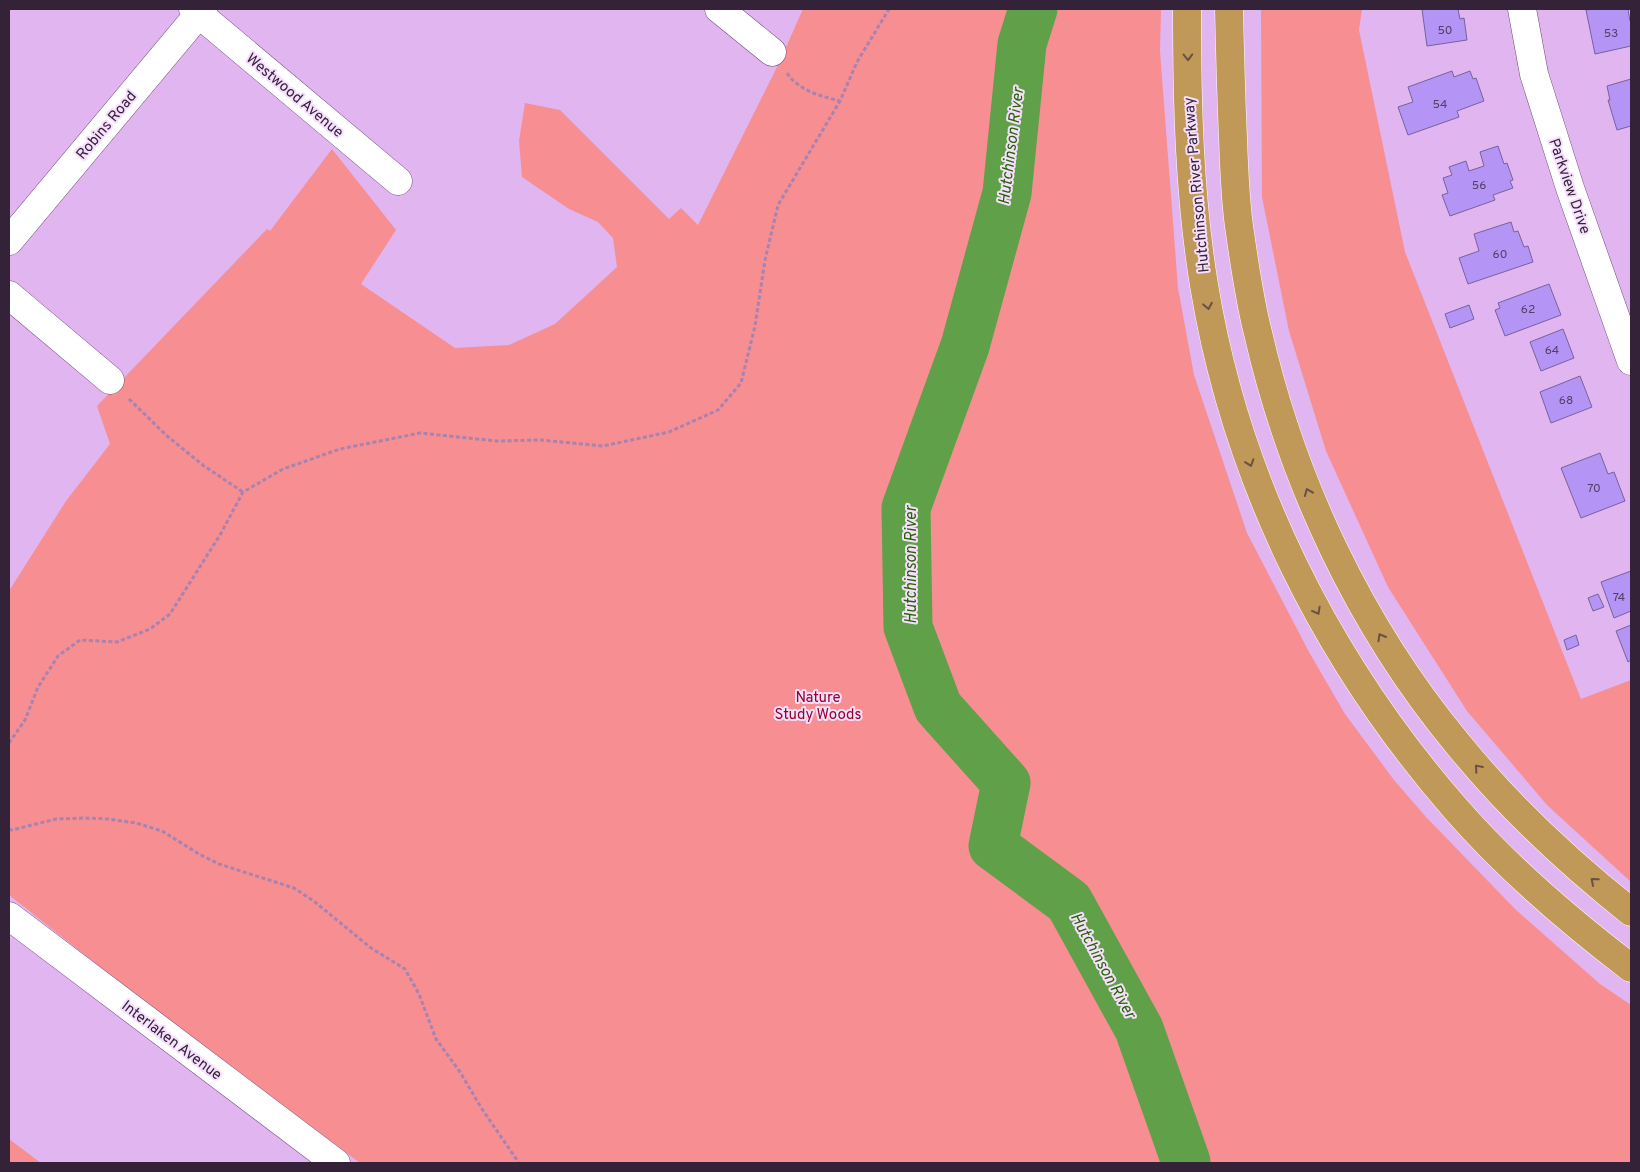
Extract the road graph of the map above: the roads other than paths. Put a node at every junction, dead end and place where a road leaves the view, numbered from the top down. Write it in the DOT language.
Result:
graph roads {
  1 [pos="719,9"];
  2 [pos="1187,9"];
  3 [pos="1229,9"];
  4 [pos="1522,9"];
  5 [pos="198,11"];
  6 [pos="772,52"];
  7 [pos="398,181"];
  8 [pos="9,241"];
  9 [pos="9,295"];
  10 [pos="1631,361"];
  11 [pos="110,380"];
  12 [pos="1631,912"];
  13 [pos="9,916"];
  14 [pos="1631,968"];
  15 [pos="336,1163"];
  1 -- 6 [label="street"];
  2 -- 14 [label="highway, Hutchinson River Parkway, one-way"];
  12 -- 3 [label="highway, one-way"];
  4 -- 10 [label="street, Parkview Drive"];
  5 -- 7 [label="street, Westwood Avenue"];
  5 -- 8 [label="street, Robins Road"];
  9 -- 11 [label="street"];
  13 -- 15 [label="street, Interlaken Avenue"];
}
